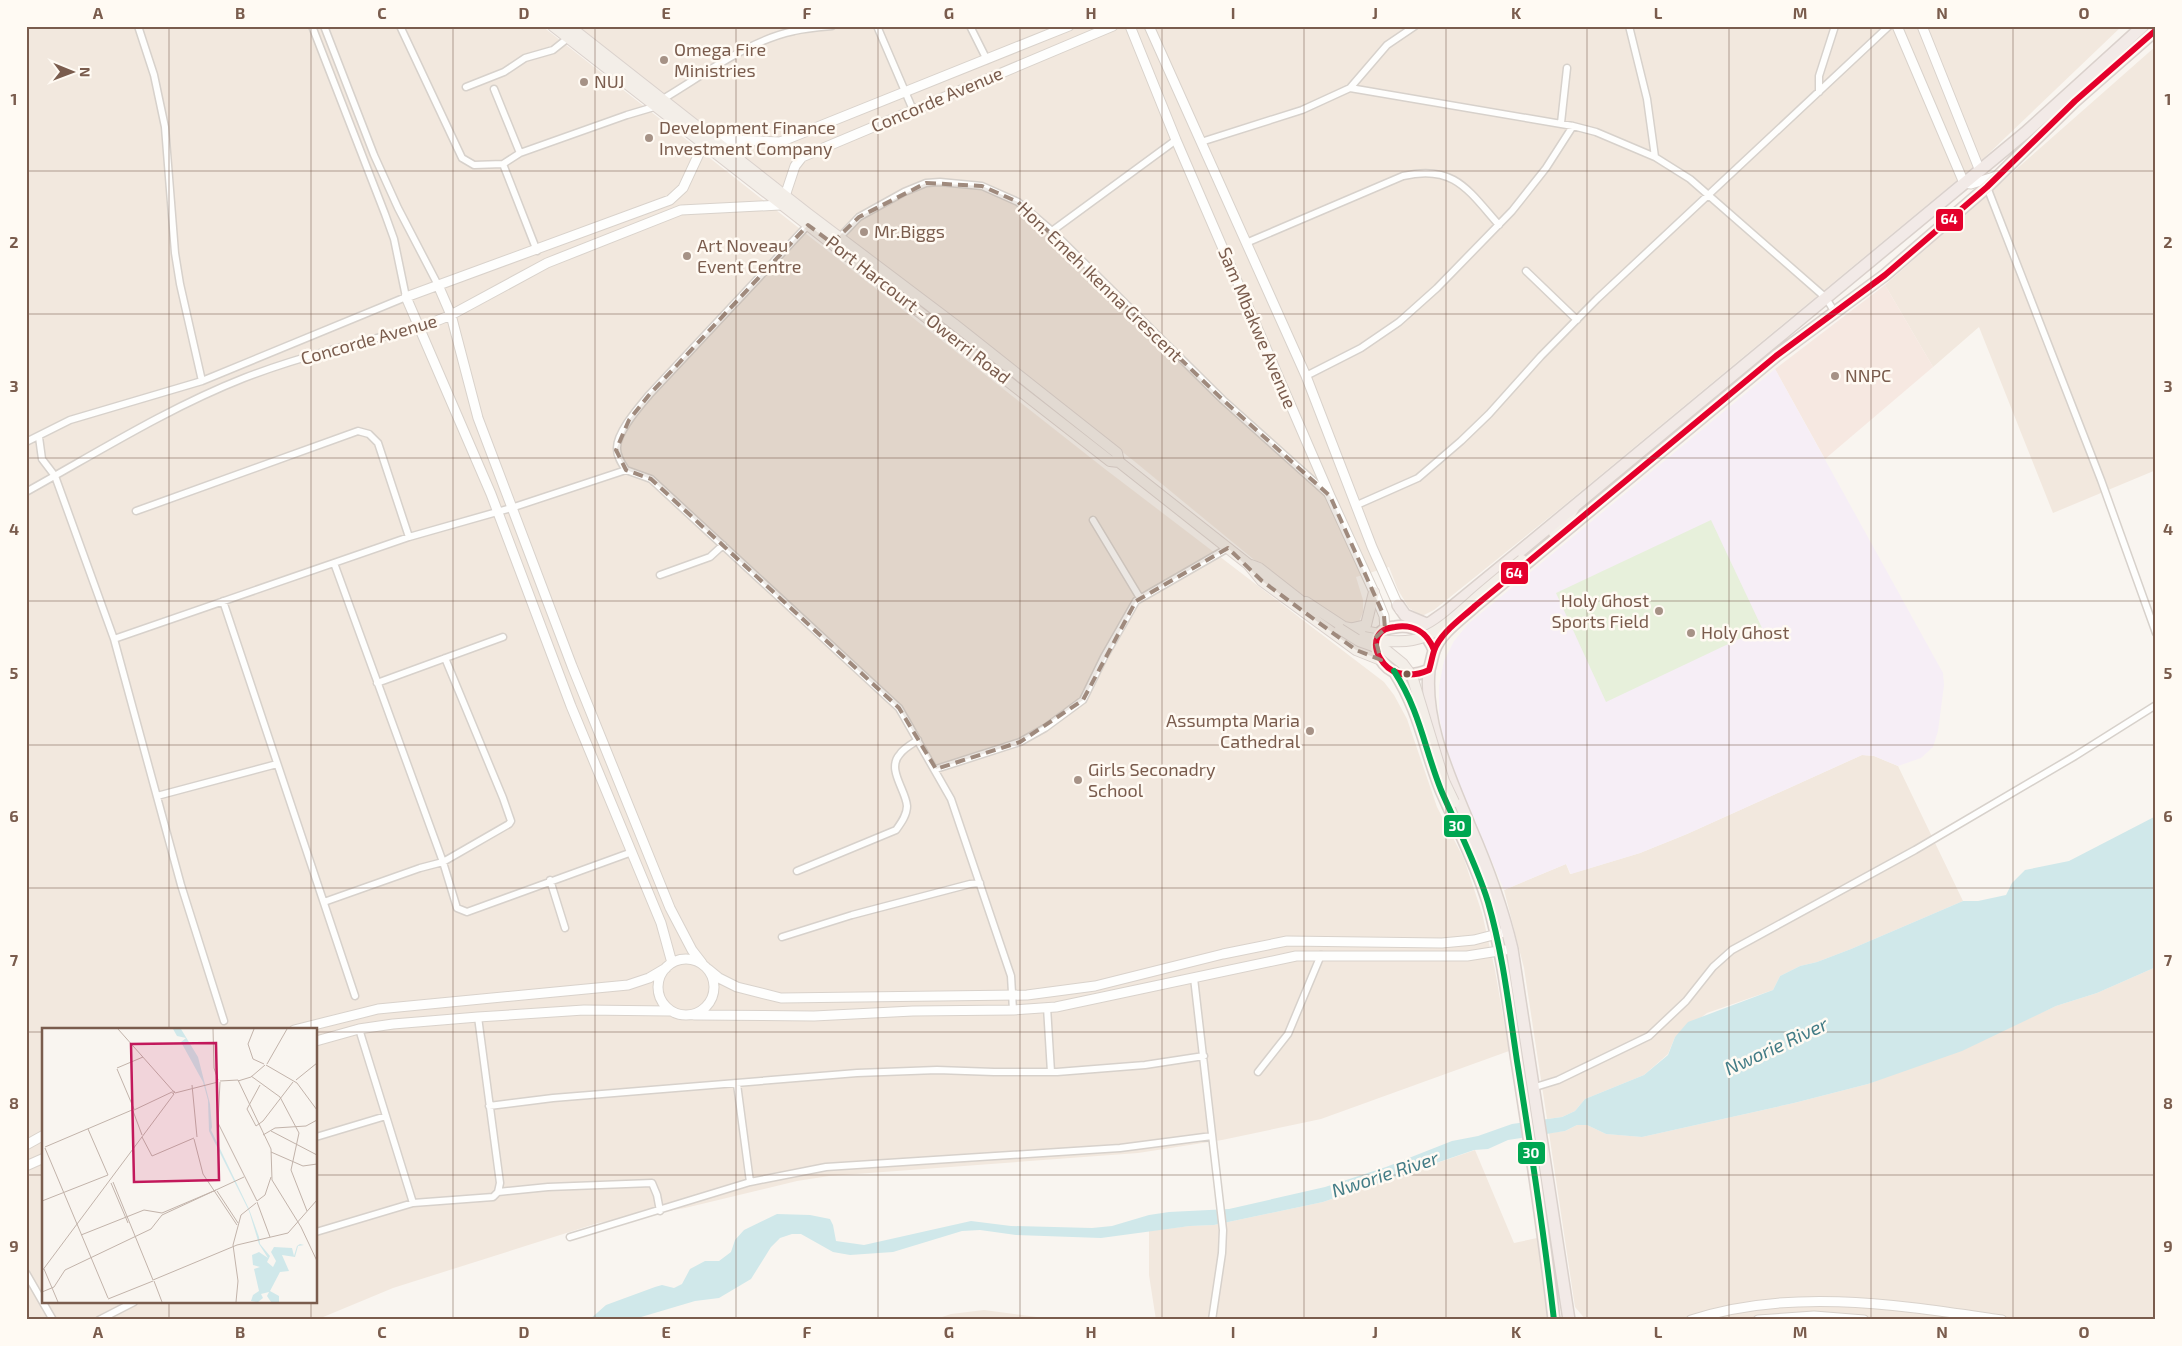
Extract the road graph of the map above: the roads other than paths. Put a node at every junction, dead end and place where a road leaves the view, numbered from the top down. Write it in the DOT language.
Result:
graph roads {
  1 [pos="138,26"];
  2 [pos="312,26"];
  3 [pos="324,26"];
  4 [pos="400,26"];
  5 [pos="552,26"];
  6 [pos="569,26"];
  7 [pos="832,26"];
  8 [pos="877,26"];
  9 [pos="970,26"];
  10 [pos="1069,26"];
  11 [pos="1113,26"];
  12 [pos="1130,26"];
  13 [pos="1149,26"];
  14 [pos="1415,26"];
  15 [pos="1629,26"];
  16 [pos="1835,26"];
  17 [pos="1889,26"];
  18 [pos="1897,26"];
  19 [pos="1922,26"];
  20 [pos="2143,26"];
  21 [pos="2156,30"];
  22 [pos="568,38"];
  23 [pos="987,60"];
  24 [pos="1567,68"];
  25 [pos="466,87"];
  26 [pos="1350,88"];
  27 [pos="494,89"];
  28 [pos="1819,92"];
  29 [pos="905,93"];
  30 [pos="663,99"];
  31 [pos="654,107"];
  32 [pos="913,110"];
  33 [pos="1561,123"];
  34 [pos="1573,126"];
  35 [pos="713,139"];
  36 [pos="1176,140"];
  37 [pos="1201,142"];
  38 [pos="703,145"];
  39 [pos="520,153"];
  40 [pos="1655,157"];
  41 [pos="503,164"];
  42 [pos="1980,171"];
  43 [pos="1999,175"];
  44 [pos="1964,183"];
  45 [pos="1987,187"];
  46 [pos="1708,196"];
  47 [pos="783,200"];
  48 [pos="808,224"];
  49 [pos="1498,225"];
  50 [pos="1052,231"];
  51 [pos="836,241"];
  52 [pos="1246,243"];
  53 [pos="537,251"];
  54 [pos="1526,271"];
  55 [pos="438,286"];
  56 [pos="406,297"];
  57 [pos="1826,298"];
  58 [pos="1834,311"];
  59 [pos="452,315"];
  60 [pos="1577,320"];
  61 [pos="419,328"];
  62 [pos="1306,376"];
  63 [pos="202,381"];
  64 [pos="39,437"];
  65 [pos="26,442"];
  66 [pos="626,470"];
  67 [pos="55,476"];
  68 [pos="26,492"];
  69 [pos="1330,496"];
  70 [pos="1576,504"];
  71 [pos="1357,505"];
  72 [pos="511,508"];
  73 [pos="497,510"];
  74 [pos="136,511"];
  75 [pos="1093,520"];
  76 [pos="409,537"];
  77 [pos="723,546"];
  78 [pos="1228,548"];
  79 [pos="334,563"];
  80 [pos="1248,564"];
  81 [pos="660,575"];
  82 [pos="1374,592"];
  83 [pos="1295,595"];
  84 [pos="1140,598"];
  85 [pos="223,601"];
  86 [pos="1398,605"];
  87 [pos="1441,615"];
  88 [pos="1412,626"];
  89 [pos="1344,628"];
  90 [pos="1382,631"];
  91 [pos="2156,633"];
  92 [pos="503,637"];
  93 [pos="114,639"];
  94 [pos="1434,650"];
  95 [pos="445,658"];
  96 [pos="1381,660"];
  97 [pos="1429,670"];
  98 [pos="1394,671"];
  99 [pos="377,683"];
  100 [pos="2156,705"];
  101 [pos="918,740"];
  102 [pos="277,764"];
  103 [pos="936,769"];
  104 [pos="157,796"];
  105 [pos="632,852"];
  106 [pos="1482,855"];
  107 [pos="443,862"];
  108 [pos="797,871"];
  109 [pos="550,880"];
  110 [pos="980,883"];
  111 [pos="324,902"];
  112 [pos="565,928"];
  113 [pos="1508,931"];
  114 [pos="1496,935"];
  115 [pos="782,937"];
  116 [pos="1335,941"];
  117 [pos="1512,949"];
  118 [pos="1500,951"];
  119 [pos="1321,955"];
  120 [pos="1336,955"];
  121 [pos="669,965"];
  122 [pos="705,966"];
  123 [pos="1194,978"];
  124 [pos="1013,995"];
  125 [pos="355,996"];
  126 [pos="1047,1007"];
  127 [pos="670,1010"];
  128 [pos="1013,1010"];
  129 [pos="694,1014"];
  130 [pos="478,1017"];
  131 [pos="224,1021"];
  132 [pos="302,1028"];
  133 [pos="359,1029"];
  134 [pos="318,1039"];
  135 [pos="1204,1056"];
  136 [pos="1051,1072"];
  137 [pos="1258,1072"];
  138 [pos="736,1084"];
  139 [pos="1530,1094"];
  140 [pos="489,1106"];
  141 [pos="386,1116"];
  142 [pos="42,1136"];
  143 [pos="318,1136"];
  144 [pos="1212,1136"];
  145 [pos="26,1145"];
  146 [pos="42,1159"];
  147 [pos="26,1166"];
  148 [pos="1540,1172"];
  149 [pos="750,1182"];
  150 [pos="498,1192"];
  151 [pos="413,1203"];
  152 [pos="660,1211"];
  153 [pos="318,1231"];
  154 [pos="570,1237"];
  155 [pos="26,1273"];
  156 [pos="42,1301"];
  157 [pos="44,1304"];
  158 [pos="130,1304"];
  159 [pos="53,1320"];
  160 [pos="99,1320"];
  161 [pos="1212,1320"];
  162 [pos="1554,1320"];
  163 [pos="1569,1320"];
  164 [pos="1691,1320"];
  165 [pos="1758,1320"];
  166 [pos="1864,1320"];
  167 [pos="2002,1320"];
  1 -- 63 [label="street"];
  2 -- 56 [label="street"];
  3 -- 55 [label="street"];
  4 -- 41 [label="street"];
  5 -- 22 [label="main road, Port Harcourt - Owerri Road"];
  6 -- 30 [label="main road, Port Harcourt - Owerri Road"];
  7 -- 30 [label="street"];
  8 -- 29 [label="street"];
  9 -- 23 [label="street"];
  10 -- 23 [label="street, Concorde Avenue"];
  11 -- 32 [label="street, Concorde Avenue"];
  12 -- 36 [label="street, Sam Mbakwe Avenue"];
  13 -- 37 [label="street, Sam Mbakwe Avenue"];
  14 -- 26 [label="street"];
  15 -- 40 [label="street"];
  16 -- 28 [label="street"];
  17 -- 28 [label="street"];
  18 -- 44 [label="street"];
  19 -- 42 [label="street"];
  20 -- 42 [label="highway"];
  21 -- 43 [label="highway"];
  22 -- 25 [label="street"];
  22 -- 31 [label="main road, Port Harcourt - Owerri Road"];
  23 -- 29 [label="street, Concorde Avenue"];
  24 -- 33 [label="street"];
  26 -- 33 [label="street"];
  26 -- 37 [label="street"];
  27 -- 39 [label="street"];
  28 -- 46 [label="street"];
  29 -- 32 [label="street"];
  29 -- 35 [label="street, Concorde Avenue"];
  30 -- 31 [label="main road"];
  30 -- 35 [label="main road, Port Harcourt - Owerri Road"];
  31 -- 38 [label="main road, Port Harcourt - Owerri Road"];
  31 -- 39 [label="street"];
  32 -- 47 [label="street, Concorde Avenue"];
  33 -- 34 [label="street"];
  34 -- 40 [label="street"];
  34 -- 49 [label="street"];
  35 -- 47 [label="main road, Port Harcourt - Owerri Road"];
  36 -- 50 [label="street"];
  36 -- 69 [label="street, Sam Mbakwe Avenue"];
  37 -- 52 [label="street, Sam Mbakwe Avenue"];
  38 -- 47 [label="main road, Port Harcourt - Owerri Road"];
  38 -- 53 [label="street, Concorde Avenue"];
  39 -- 41 [label="street"];
  40 -- 46 [label="street"];
  41 -- 53 [label="street"];
  42 -- 44 [label="highway"];
  43 -- 44 [label="street"];
  43 -- 45 [label="highway"];
  44 -- 57 [label="highway"];
  45 -- 58 [label="highway"];
  45 -- 91 [label="street"];
  46 -- 57 [label="street"];
  46 -- 60 [label="street"];
  47 -- 48 [label="main road, Port Harcourt - Owerri Road"];
  47 -- 51 [label="main road, Port Harcourt - Owerri Road"];
  47 -- 59 [label="street, Concorde Avenue"];
  48 -- 51 [label="main road, Port Harcourt - Owerri Road"];
  48 -- 66 [label="street"];
  49 -- 52 [label="street"];
  49 -- 62 [label="street"];
  50 -- 51 [label="street, Hon. Emeh Ikenna Crescent"];
  50 -- 69 [label="street, Hon. Emeh Ikenna Crescent"];
  51 -- 78 [label="main road, Port Harcourt - Owerri Road"];
  52 -- 62 [label="street, Sam Mbakwe Avenue"];
  53 -- 55 [label="street, Concorde Avenue"];
  54 -- 60 [label="street"];
  55 -- 56 [label="street, Concorde Avenue"];
  55 -- 59 [label="street"];
  56 -- 61 [label="street"];
  56 -- 63 [label="street, Concorde Avenue"];
  57 -- 58 [label="street"];
  57 -- 70 [label="highway"];
  58 -- 94 [label="highway"];
  59 -- 61 [label="street, Concorde Avenue"];
  59 -- 72 [label="street"];
  60 -- 71 [label="street"];
  61 -- 67 [label="street, Concorde Avenue"];
  61 -- 73 [label="street"];
  62 -- 71 [label="street, Sam Mbakwe Avenue"];
  63 -- 64 [label="street, Concorde Avenue"];
  64 -- 65 [label="street, Concorde Avenue"];
  64 -- 67 [label="street"];
  66 -- 72 [label="street"];
  66 -- 77 [label="street"];
  67 -- 68 [label="street, Concorde Avenue"];
  67 -- 93 [label="street"];
  69 -- 82 [label="street, Sam Mbakwe Avenue"];
  70 -- 87 [label="highway"];
  70 -- 89 [label="main road, bridge"];
  71 -- 86 [label="street, Sam Mbakwe Avenue"];
  72 -- 73 [label="street"];
  72 -- 122 [label="street"];
  73 -- 76 [label="street"];
  73 -- 105 [label="street"];
  74 -- 76 [label="street"];
  75 -- 84 [label="street"];
  76 -- 79 [label="street"];
  77 -- 81 [label="street"];
  77 -- 101 [label="street"];
  78 -- 80 [label="main road, Port Harcourt - Owerri Road"];
  78 -- 84 [label="street"];
  79 -- 85 [label="street"];
  79 -- 99 [label="street"];
  80 -- 83 [label="main road"];
  80 -- 96 [label="main road"];
  82 -- 89 [label="main road"];
  82 -- 90 [label="street, Sam Mbakwe Avenue"];
  83 -- 89 [label="main road"];
  83 -- 89 [label="main road"];
  84 -- 103 [label="street"];
  85 -- 93 [label="street"];
  85 -- 102 [label="street"];
  86 -- 87 [label="highway"];
  86 -- 88 [label="street, Sam Mbakwe Avenue"];
  87 -- 88 [label="highway"];
  88 -- 90 [label="highway"];
  88 -- 94 [label="highway"];
  89 -- 90 [label="main road"];
  89 -- 106 [label="main road, bridge"];
  90 -- 96 [label="highway"];
  92 -- 95 [label="street"];
  93 -- 104 [label="street"];
  94 -- 97 [label="highway"];
  95 -- 99 [label="street"];
  95 -- 107 [label="street"];
  96 -- 98 [label="highway"];
  97 -- 98 [label="highway"];
  97 -- 106 [label="highway"];
  98 -- 114 [label="highway"];
  99 -- 107 [label="street"];
  100 -- 139 [label="street"];
  101 -- 103 [label="street"];
  101 -- 108 [label="street"];
  102 -- 104 [label="street"];
  102 -- 111 [label="street"];
  103 -- 110 [label="street"];
  104 -- 131 [label="street"];
  105 -- 109 [label="street"];
  105 -- 121 [label="street"];
  106 -- 113 [label="highway"];
  107 -- 109 [label="street"];
  107 -- 111 [label="street"];
  109 -- 112 [label="street"];
  110 -- 115 [label="street"];
  110 -- 124 [label="street"];
  111 -- 125 [label="street"];
  113 -- 114 [label="street"];
  113 -- 117 [label="highway"];
  114 -- 116 [label="street"];
  114 -- 118 [label="highway"];
  116 -- 120 [label="street"];
  116 -- 124 [label="street"];
  117 -- 118 [label="street"];
  117 -- 139 [label="highway"];
  118 -- 120 [label="street"];
  118 -- 139 [label="highway"];
  119 -- 120 [label="street"];
  119 -- 123 [label="street"];
  119 -- 137 [label="street"];
  121 -- 122 [label="street"];
  121 -- 127 [label="street"];
  121 -- 132 [label="street"];
  122 -- 124 [label="street"];
  122 -- 129 [label="street"];
  123 -- 126 [label="street"];
  123 -- 135 [label="street"];
  124 -- 128 [label="street"];
  126 -- 128 [label="street"];
  126 -- 136 [label="street"];
  127 -- 129 [label="street"];
  127 -- 130 [label="street"];
  128 -- 129 [label="street"];
  130 -- 133 [label="street"];
  130 -- 140 [label="street"];
  133 -- 134 [label="street"];
  133 -- 141 [label="street"];
  135 -- 136 [label="street"];
  135 -- 144 [label="street"];
  136 -- 138 [label="street"];
  138 -- 140 [label="street"];
  138 -- 149 [label="street"];
  139 -- 148 [label="highway"];
  140 -- 150 [label="street"];
  141 -- 143 [label="street"];
  141 -- 151 [label="street"];
  142 -- 145 [label="street"];
  144 -- 149 [label="street"];
  144 -- 161 [label="street"];
  146 -- 147 [label="street"];
  148 -- 162 [label="highway"];
  148 -- 163 [label="highway"];
  149 -- 152 [label="street"];
  150 -- 151 [label="street"];
  150 -- 152 [label="street"];
  151 -- 153 [label="street"];
  152 -- 154 [label="street"];
  155 -- 156 [label="street"];
  157 -- 159 [label="street"];
  158 -- 160 [label="street"];
  164 -- 167 [label="street"];
  165 -- 166 [label="street"];
}
